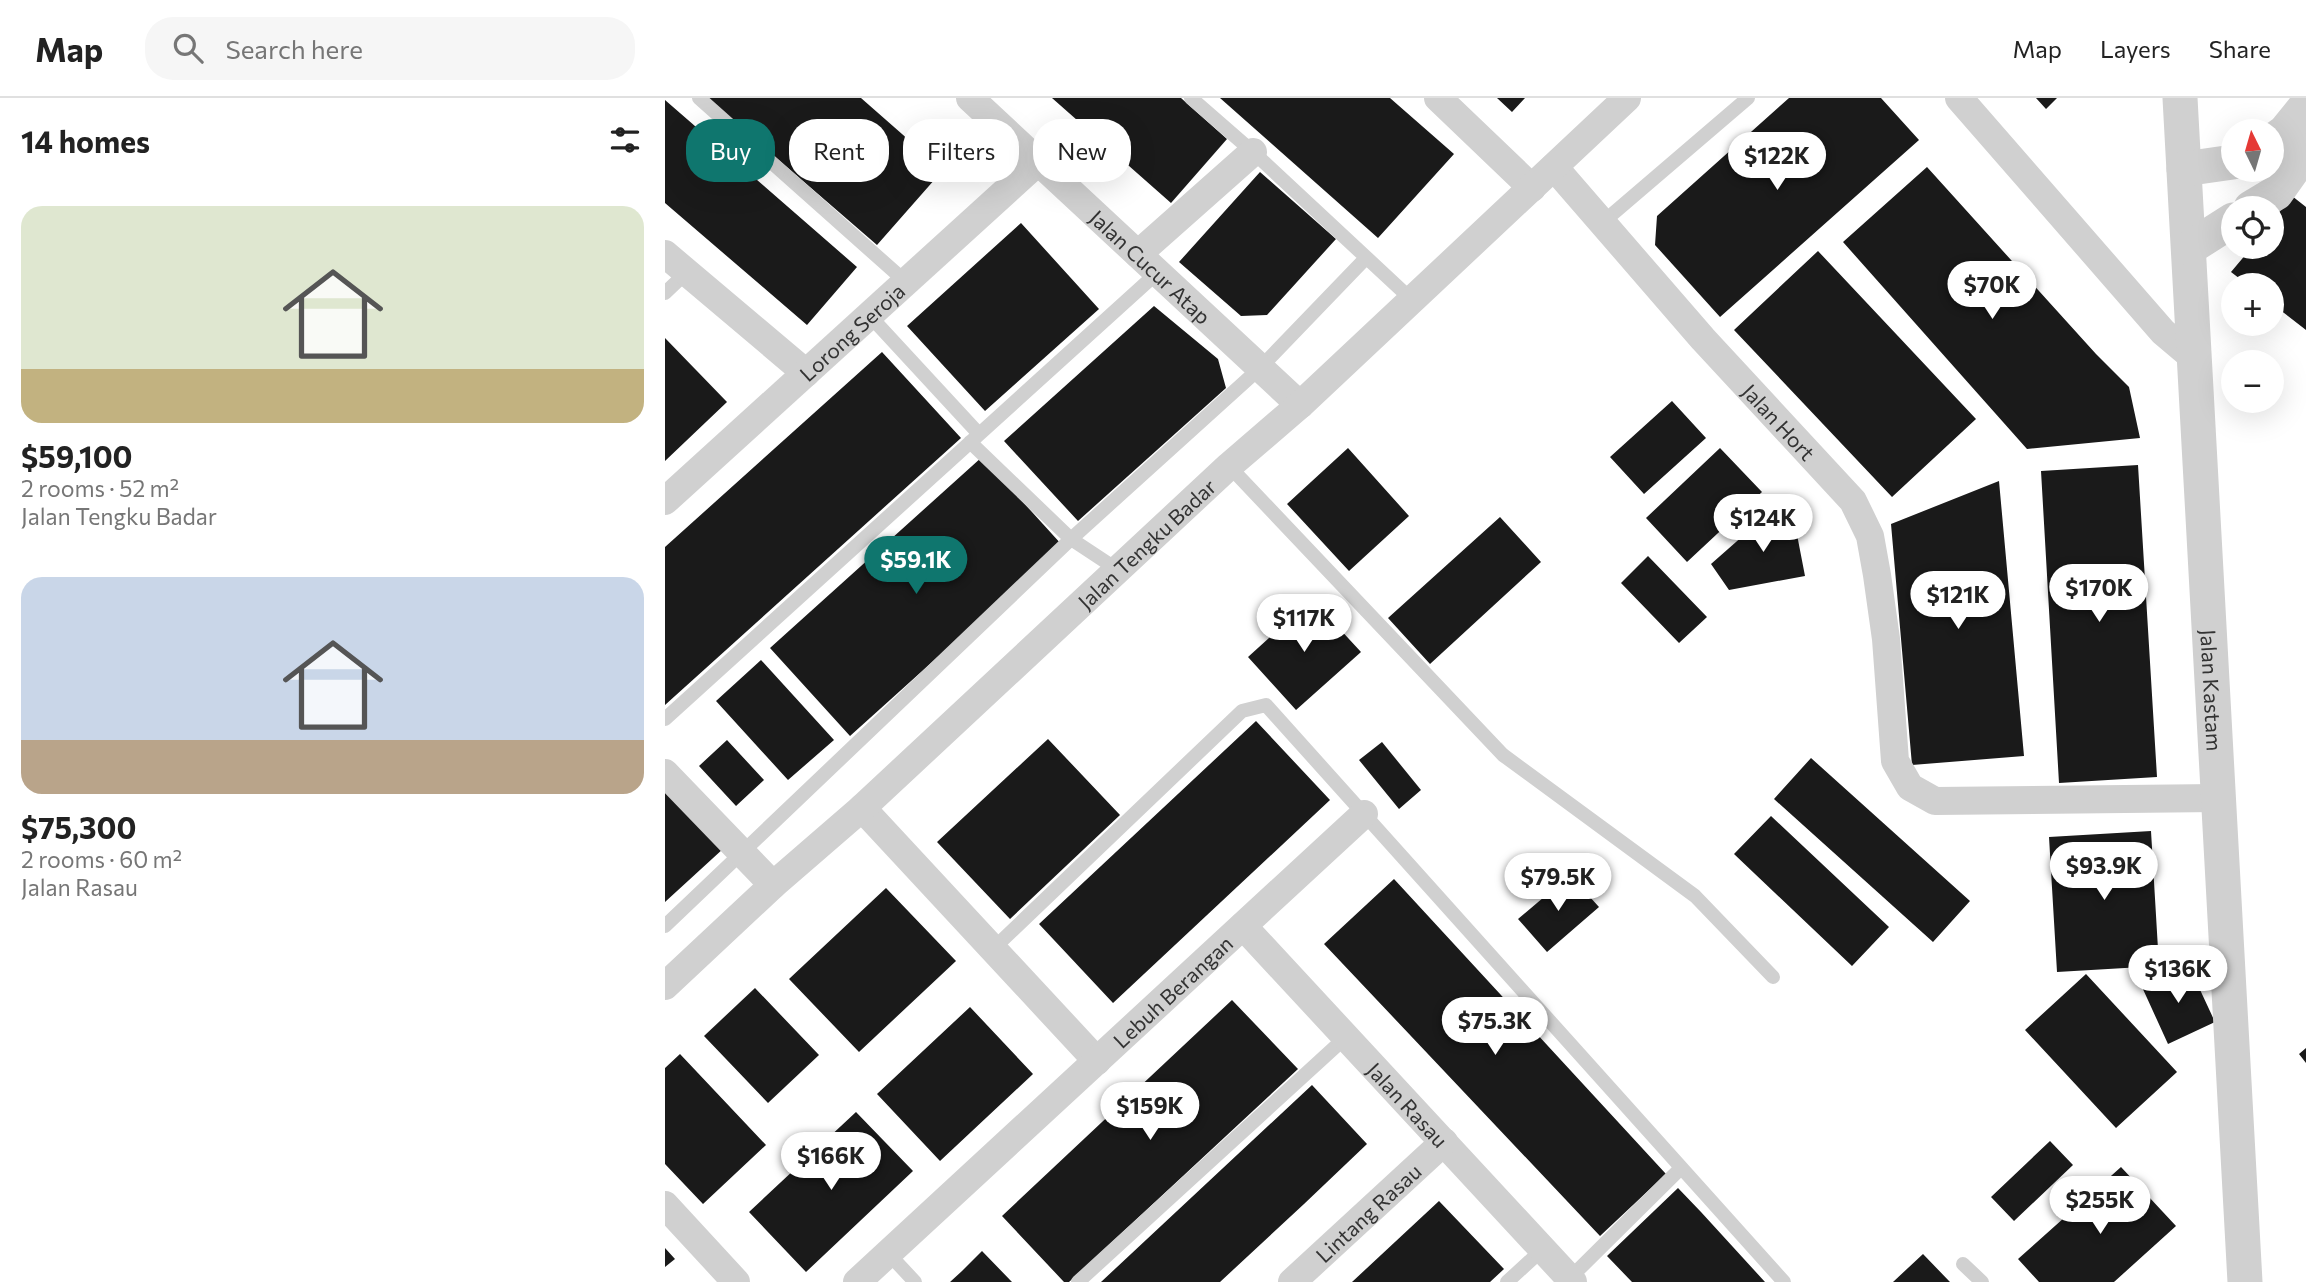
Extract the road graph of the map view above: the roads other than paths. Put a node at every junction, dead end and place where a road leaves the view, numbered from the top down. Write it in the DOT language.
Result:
graph roads {
  1 [pos="699,98"];
  2 [pos="970,98"];
  3 [pos="1191,98"];
  4 [pos="1439,98"];
  5 [pos="1627,98"];
  6 [pos="1748,98"];
  7 [pos="1959,98"];
  8 [pos="2181,98"];
  9 [pos="2306,106"];
  10 [pos="1253,152"];
  11 [pos="2296,154"];
  12 [pos="1033,156"];
  13 [pos="2221,164"];
  14 [pos="1033,166"];
  15 [pos="1554,167"];
  16 [pos="2184,169"];
  17 [pos="1061,182"];
  18 [pos="1532,188"];
  19 [pos="2271,196"];
  20 [pos="1602,223"];
  21 [pos="2221,228"];
  22 [pos="2189,248"];
  23 [pos="665,254"];
  24 [pos="1366,258"];
  25 [pos="1147,264"];
  26 [pos="687,272"];
  27 [pos="906,282"];
  28 [pos="665,293"];
  29 [pos="1412,300"];
  30 [pos="869,315"];
  31 [pos="2195,359"];
  32 [pos="1261,369"];
  33 [pos="806,373"];
  34 [pos="1300,405"];
  35 [pos="974,438"];
  36 [pos="1229,466"];
  37 [pos="665,501"];
  38 [pos="1071,539"];
  39 [pos="1118,570"];
  40 [pos="665,719"];
  41 [pos="665,773"];
  42 [pos="2218,799"];
  43 [pos="862,808"];
  44 [pos="1364,814"];
  45 [pos="742,853"];
  46 [pos="773,885"];
  47 [pos="665,926"];
  48 [pos="1243,926"];
  49 [pos="993,949"];
  50 [pos="1773,977"];
  51 [pos="665,986"];
  52 [pos="1346,1037"];
  53 [pos="1097,1061"];
  54 [pos="1444,1143"];
  55 [pos="1681,1168"];
  56 [pos="665,1205"];
  57 [pos="1543,1249"];
  58 [pos="888,1253"];
  59 [pos="1963,1264"];
  60 [pos="1572,1280"];
  61 [pos="736,1282"];
  62 [pos="857,1282"];
  63 [pos="915,1282"];
  64 [pos="1078,1282"];
  65 [pos="1292,1282"];
  66 [pos="1507,1282"];
  67 [pos="1784,1282"];
  68 [pos="1982,1282"];
  69 [pos="2245,1282"];
  1 -- 27 [label="lane"];
  2 -- 12 [label="street, Jalan Cucur Atap"];
  3 -- 10 [label="lane"];
  4 -- 18 [label="street"];
  5 -- 15 [label="street, Jalan Tengku Badar"];
  6 -- 20 [label="lane"];
  7 -- 31 [label="street"];
  8 -- 16 [label="street, Jalan Kastam"];
  9 -- 11 [label="street"];
  10 -- 24 [label="lane"];
  10 -- 25 [label="street"];
  11 -- 19 [label="street"];
  13 -- 16 [label="street"];
  14 -- 27 [label="street, Lorong Seroja"];
  15 -- 18 [label="street, Jalan Tengku Badar"];
  15 -- 20 [label="street, Jalan Hort"];
  16 -- 22 [label="street, Jalan Kastam"];
  17 -- 25 [label="street, Jalan Cucur Atap"];
  18 -- 29 [label="street, Jalan Tengku Badar"];
  20 -- 42 [label="street, Jalan Hort"];
  21 -- 22 [label="street"];
  22 -- 31 [label="street, Jalan Kastam"];
  23 -- 26 [label="street"];
  24 -- 29 [label="lane"];
  24 -- 32 [label="lane"];
  25 -- 32 [label="street, Jalan Cucur Atap"];
  25 -- 35 [label="lane"];
  26 -- 28 [label="lane"];
  26 -- 33 [label="street"];
  27 -- 30 [label="street, Lorong Seroja"];
  29 -- 34 [label="street, Jalan Tengku Badar"];
  30 -- 33 [label="street, Lorong Seroja"];
  30 -- 35 [label="lane"];
  31 -- 42 [label="street, Jalan Kastam"];
  32 -- 34 [label="street, Jalan Cucur Atap"];
  32 -- 38 [label="lane"];
  33 -- 37 [label="street, Lorong Seroja"];
  34 -- 36 [label="street, Jalan Tengku Badar"];
  35 -- 38 [label="lane"];
  35 -- 40 [label="lane"];
  36 -- 39 [label="street, Jalan Tengku Badar"];
  36 -- 50 [label="lane"];
  38 -- 39 [label="lane"];
  38 -- 45 [label="lane"];
  39 -- 43 [label="street, Jalan Tengku Badar"];
  41 -- 45 [label="street"];
  42 -- 69 [label="street, Jalan Kastam"];
  43 -- 46 [label="street, Jalan Tengku Badar"];
  43 -- 49 [label="street"];
  44 -- 48 [label="street, Lebuh Berangan"];
  44 -- 49 [label="lane"];
  44 -- 55 [label="lane"];
  45 -- 46 [label="street"];
  45 -- 47 [label="lane"];
  46 -- 51 [label="street, Jalan Tengku Badar"];
  48 -- 52 [label="street, Jalan Rasau"];
  48 -- 53 [label="street, Lebuh Berangan"];
  49 -- 53 [label="street"];
  52 -- 54 [label="street, Jalan Rasau"];
  52 -- 64 [label="lane"];
  53 -- 58 [label="street, Lebuh Berangan"];
  54 -- 57 [label="street, Jalan Rasau"];
  54 -- 65 [label="street, Lintang Rasau"];
  55 -- 60 [label="lane"];
  55 -- 67 [label="lane"];
  56 -- 61 [label="street"];
  57 -- 60 [label="street, Jalan Rasau"];
  57 -- 66 [label="lane"];
  58 -- 62 [label="street, Lebuh Berangan"];
  58 -- 63 [label="lane"];
  59 -- 68 [label="lane"];
}
